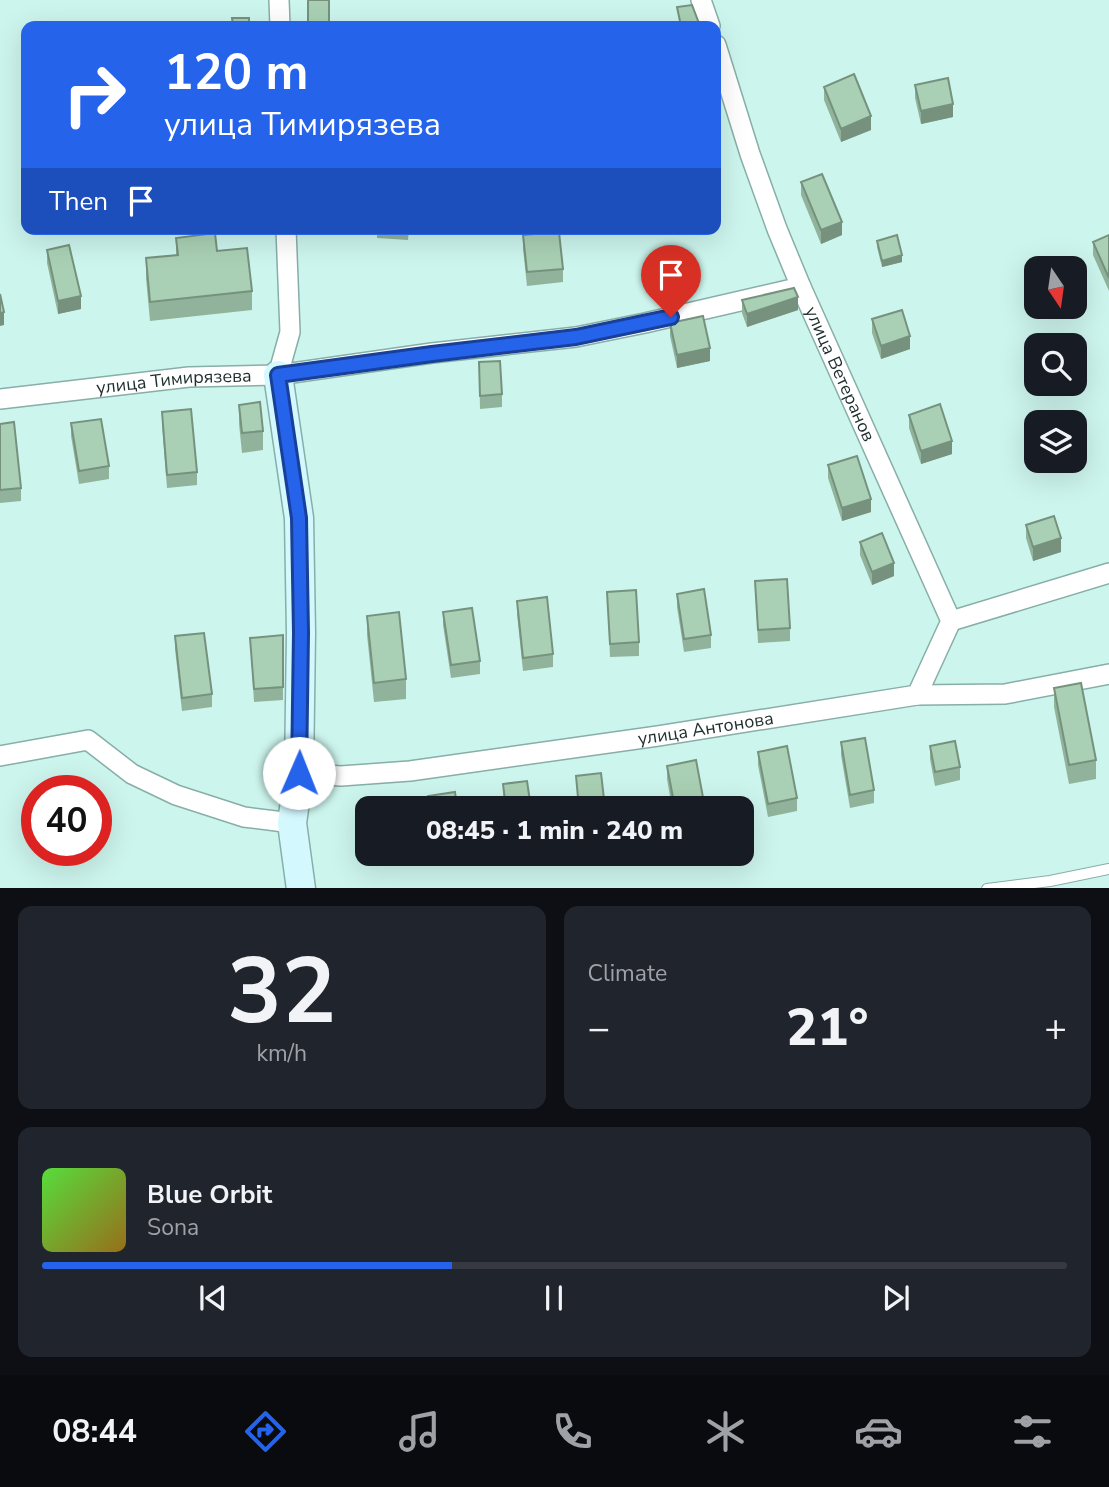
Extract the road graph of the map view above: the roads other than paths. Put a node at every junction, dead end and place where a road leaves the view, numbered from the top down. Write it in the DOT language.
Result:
graph roads {
  1 [pos="279,0"];
  2 [pos="701,0"];
  3 [pos="280,21"];
  4 [pos="708,21"];
  5 [pos="721,61"];
  6 [pos="286,235"];
  7 [pos="802,287"];
  8 [pos="278,375"];
  9 [pos="0,399"];
  10 [pos="1109,573"];
  11 [pos="951,621"];
  12 [pos="1109,674"];
  13 [pos="917,695"];
  14 [pos="0,756"];
  15 [pos="299,773"];
  16 [pos="292,823"];
  17 [pos="1109,870"];
  18 [pos="301,888"];
  19 [pos="987,888"];
  1 -- 3 [label="street"];
  2 -- 4 [label="street"];
  5 -- 7 [label="street, улица Ветеранов"];
  6 -- 8 [label="street"];
  7 -- 8 [label="street, улица Тимирязева"];
  7 -- 11 [label="street, улица Ветеранов"];
  8 -- 9 [label="street, улица Тимирязева"];
  8 -- 15 [label="street"];
  10 -- 11 [label="street"];
  11 -- 13 [label="street"];
  12 -- 13 [label="street, улица Антонова"];
  13 -- 15 [label="street, улица Антонова"];
  14 -- 16 [label="street"];
  15 -- 16 [label="street"];
  16 -- 18 [label="street"];
  17 -- 19 [label="lane"];
}
